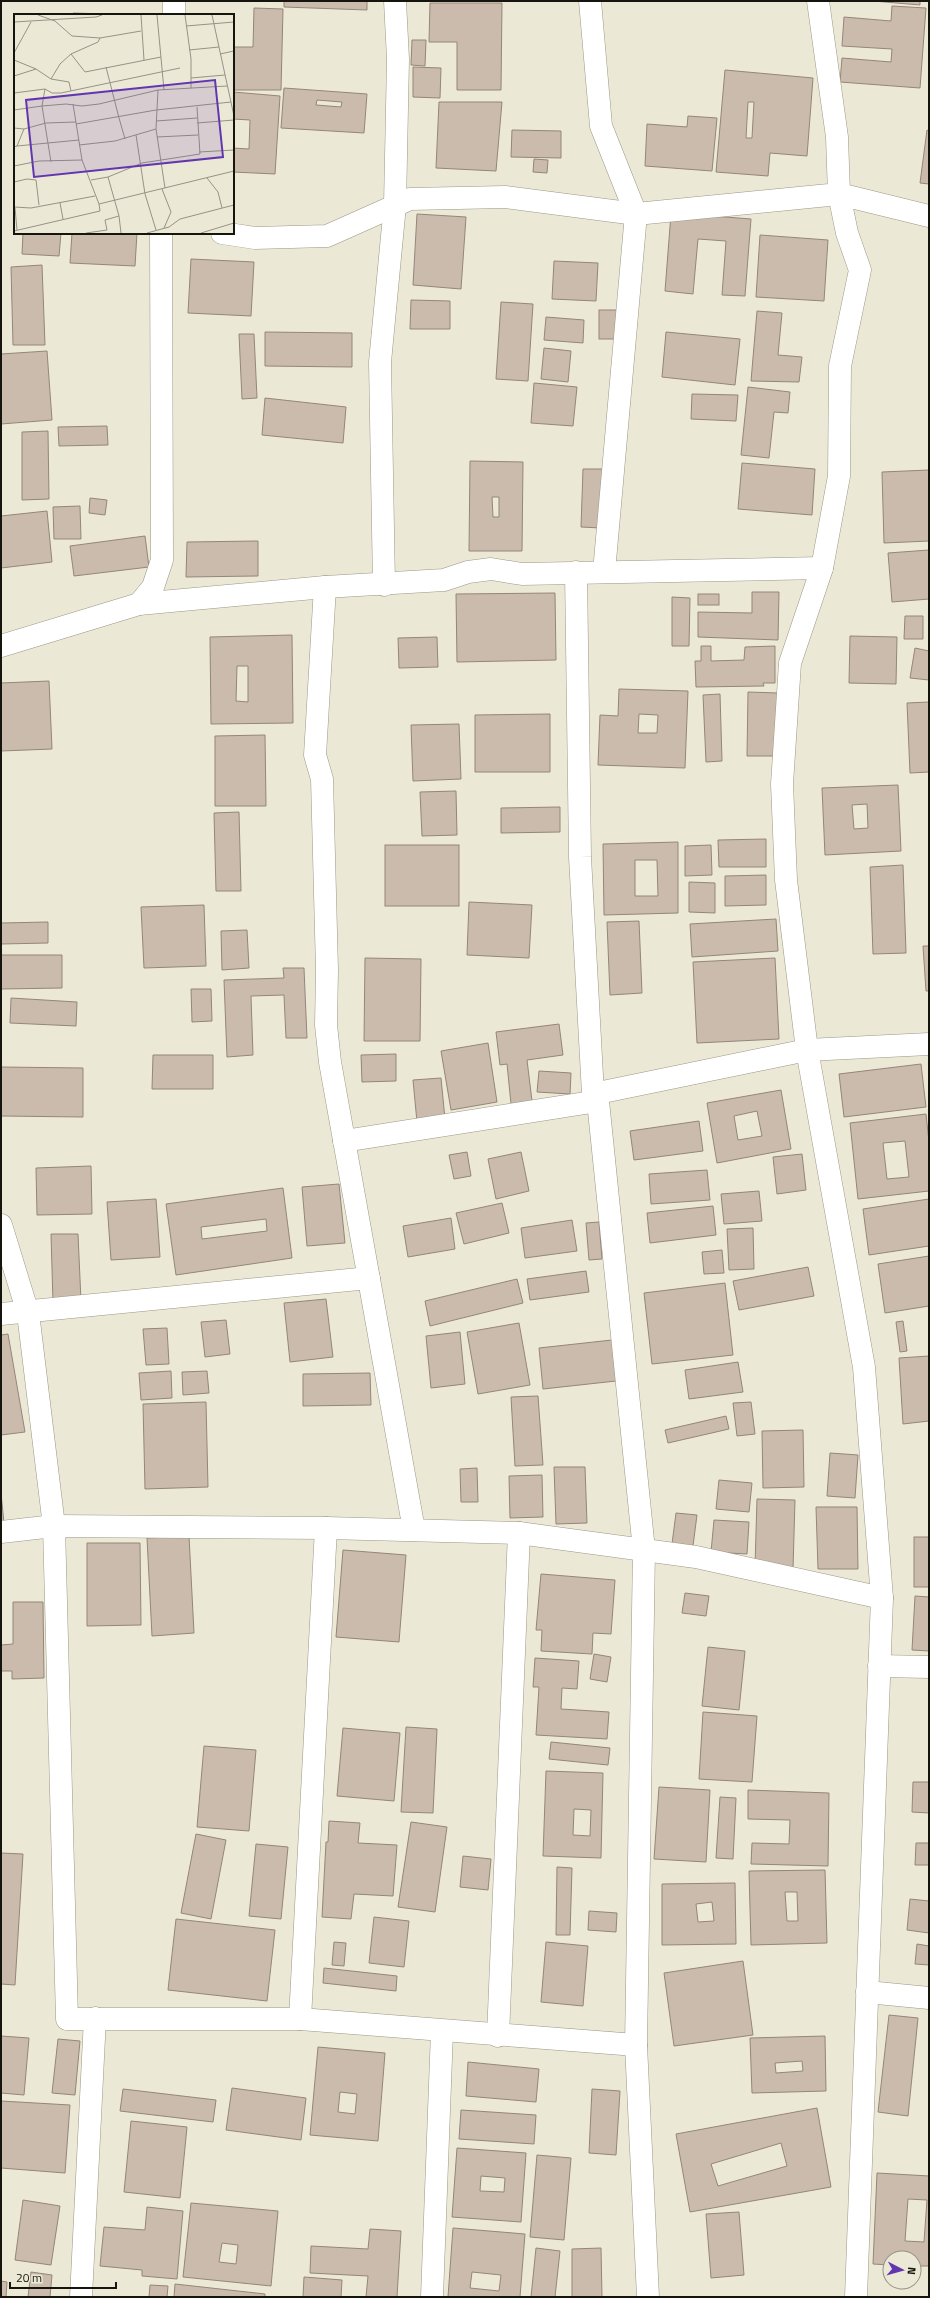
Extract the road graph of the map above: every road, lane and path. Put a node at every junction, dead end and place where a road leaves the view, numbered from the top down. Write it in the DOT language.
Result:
graph roads {
  1 [pos="174,1"];
  2 [pos="395,1"];
  3 [pos="590,1"];
  4 [pos="818,1"];
  5 [pos="174,14"];
  6 [pos="839,194"];
  7 [pos="395,205"];
  8 [pos="636,214"];
  9 [pos="929,216"];
  10 [pos="161,234"];
  11 [pos="228,234"];
  12 [pos="822,568"];
  13 [pos="576,572"];
  14 [pos="604,572"];
  15 [pos="384,585"];
  16 [pos="325,587"];
  17 [pos="139,604"];
  18 [pos="1,646"];
  19 [pos="929,1044"];
  20 [pos="807,1050"];
  21 [pos="596,1098"];
  22 [pos="344,1141"];
  23 [pos="1,1225"];
  24 [pos="369,1278"];
  25 [pos="28,1313"];
  26 [pos="1,1314"];
  27 [pos="54,1526"];
  28 [pos="326,1528"];
  29 [pos="414,1530"];
  30 [pos="1,1532"];
  31 [pos="519,1533"];
  32 [pos="644,1550"];
  33 [pos="882,1598"];
  34 [pos="879,1666"];
  35 [pos="929,1667"];
  36 [pos="867,1992"];
  37 [pos="929,1998"];
  38 [pos="95,2018"];
  39 [pos="300,2019"];
  40 [pos="442,2031"];
  41 [pos="498,2036"];
  42 [pos="636,2045"];
  43 [pos="81,2297"];
  44 [pos="432,2297"];
  45 [pos="648,2297"];
  46 [pos="856,2297"];
  1 -- 5 [label="street"];
  2 -- 7 [label="street"];
  3 -- 8 [label="street"];
  4 -- 6 [label="street"];
  6 -- 8 [label="street"];
  6 -- 9 [label="street"];
  6 -- 12 [label="street"];
  7 -- 8 [label="street"];
  7 -- 11 [label="street"];
  7 -- 15 [label="street"];
  8 -- 14 [label="street"];
  10 -- 17 [label="street"];
  12 -- 14 [label="street"];
  12 -- 20 [label="street"];
  13 -- 14 [label="street"];
  13 -- 15 [label="street"];
  13 -- 21 [label="street"];
  15 -- 16 [label="street"];
  16 -- 17 [label="street"];
  16 -- 22 [label="street"];
  17 -- 18 [label="street"];
  19 -- 20 [label="street"];
  20 -- 21 [label="street"];
  20 -- 33 [label="street"];
  21 -- 22 [label="street"];
  21 -- 32 [label="street"];
  22 -- 24 [label="street"];
  23 -- 25 [label="street"];
  24 -- 25 [label="street"];
  24 -- 29 [label="street"];
  25 -- 26 [label="street"];
  25 -- 27 [label="street"];
  27 -- 28 [label="street"];
  27 -- 30 [label="street"];
  27 -- 38 [label="street"];
  28 -- 29 [label="street"];
  28 -- 39 [label="street"];
  29 -- 31 [label="street"];
  31 -- 32 [label="street"];
  31 -- 41 [label="street"];
  32 -- 33 [label="street"];
  32 -- 42 [label="street"];
  33 -- 34 [label="street"];
  34 -- 35 [label="street"];
  34 -- 36 [label="street"];
  36 -- 37 [label="street"];
  36 -- 46 [label="street"];
  38 -- 39 [label="street"];
  38 -- 43 [label="street"];
  39 -- 40 [label="street"];
  40 -- 41 [label="street"];
  40 -- 44 [label="street"];
  41 -- 42 [label="street"];
  42 -- 45 [label="street"];
}
